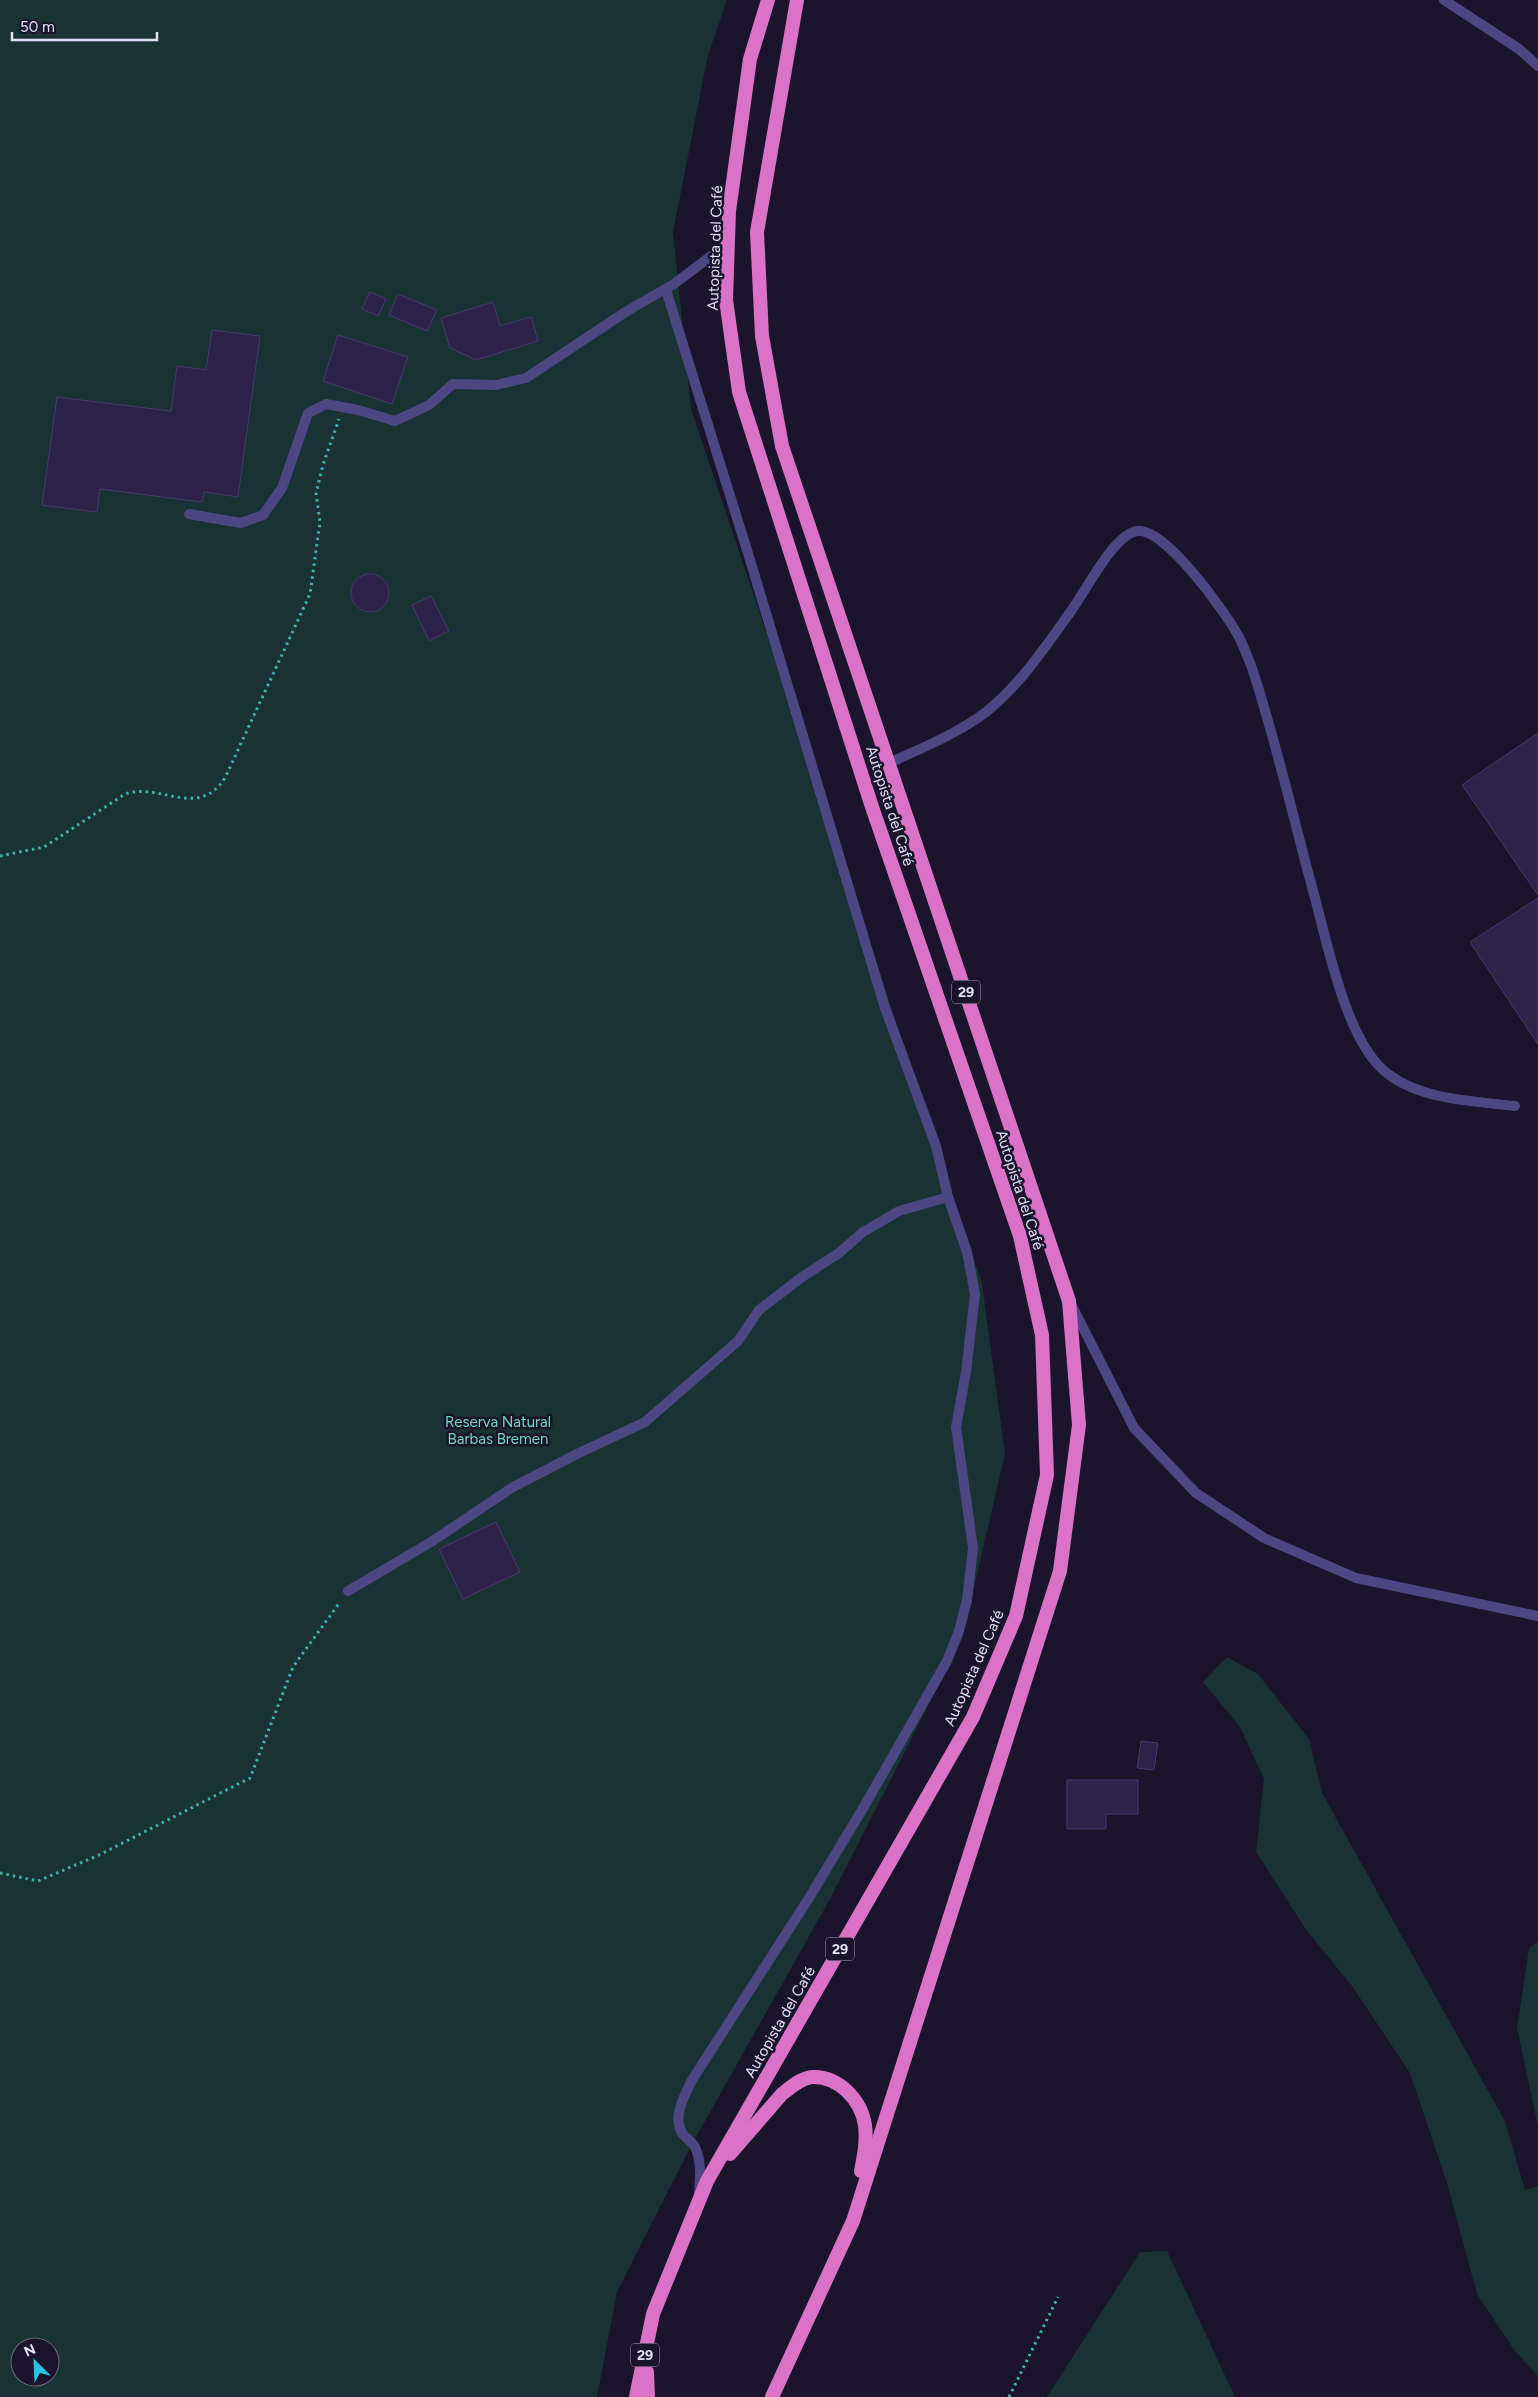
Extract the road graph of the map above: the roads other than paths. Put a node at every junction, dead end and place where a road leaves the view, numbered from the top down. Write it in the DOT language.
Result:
graph roads {
  1 [pos="768,0"];
  2 [pos="797,0"];
  3 [pos="1444,0"];
  4 [pos="1538,66"];
  5 [pos="728,243"];
  6 [pos="666,290"];
  7 [pos="189,514"];
  8 [pos="889,763"];
  9 [pos="1515,1106"];
  10 [pos="948,1197"];
  11 [pos="1069,1301"];
  12 [pos="348,1591"];
  13 [pos="1538,1616"];
  14 [pos="707,2181"];
  15 [pos="698,2204"];
  16 [pos="853,2221"];
  17 [pos="653,2314"];
  18 [pos="781,2380"];
  19 [pos="636,2397"];
  20 [pos="648,2397"];
  21 [pos="767,2397"];
  22 [pos="772,2397"];
  1 -- 5 [label="highway, Autopista del Café / 29"];
  2 -- 8 [label="highway, Autopista del Café / 29"];
  3 -- 4 [label="street"];
  5 -- 6 [label="street"];
  5 -- 14 [label="highway, Autopista del Café / 29"];
  6 -- 7 [label="street"];
  6 -- 10 [label="street"];
  8 -- 9 [label="street"];
  8 -- 11 [label="highway, Autopista del Café / 29"];
  10 -- 12 [label="street"];
  10 -- 15 [label="street"];
  11 -- 13 [label="street"];
  11 -- 16 [label="highway, Autopista del Café / 29"];
  14 -- 15 [label="highway, Autopista del Café / 29"];
  14 -- 16 [label="highway"];
  15 -- 17 [label="highway, Autopista del Café / 29"];
  16 -- 18 [label="highway, Autopista del Café / 29"];
  17 -- 19 [label="highway, Autopista del Café / 29"];
  17 -- 20 [label="highway"];
  18 -- 21 [label="highway"];
  18 -- 22 [label="highway, Autopista del Café / 29"];
}
